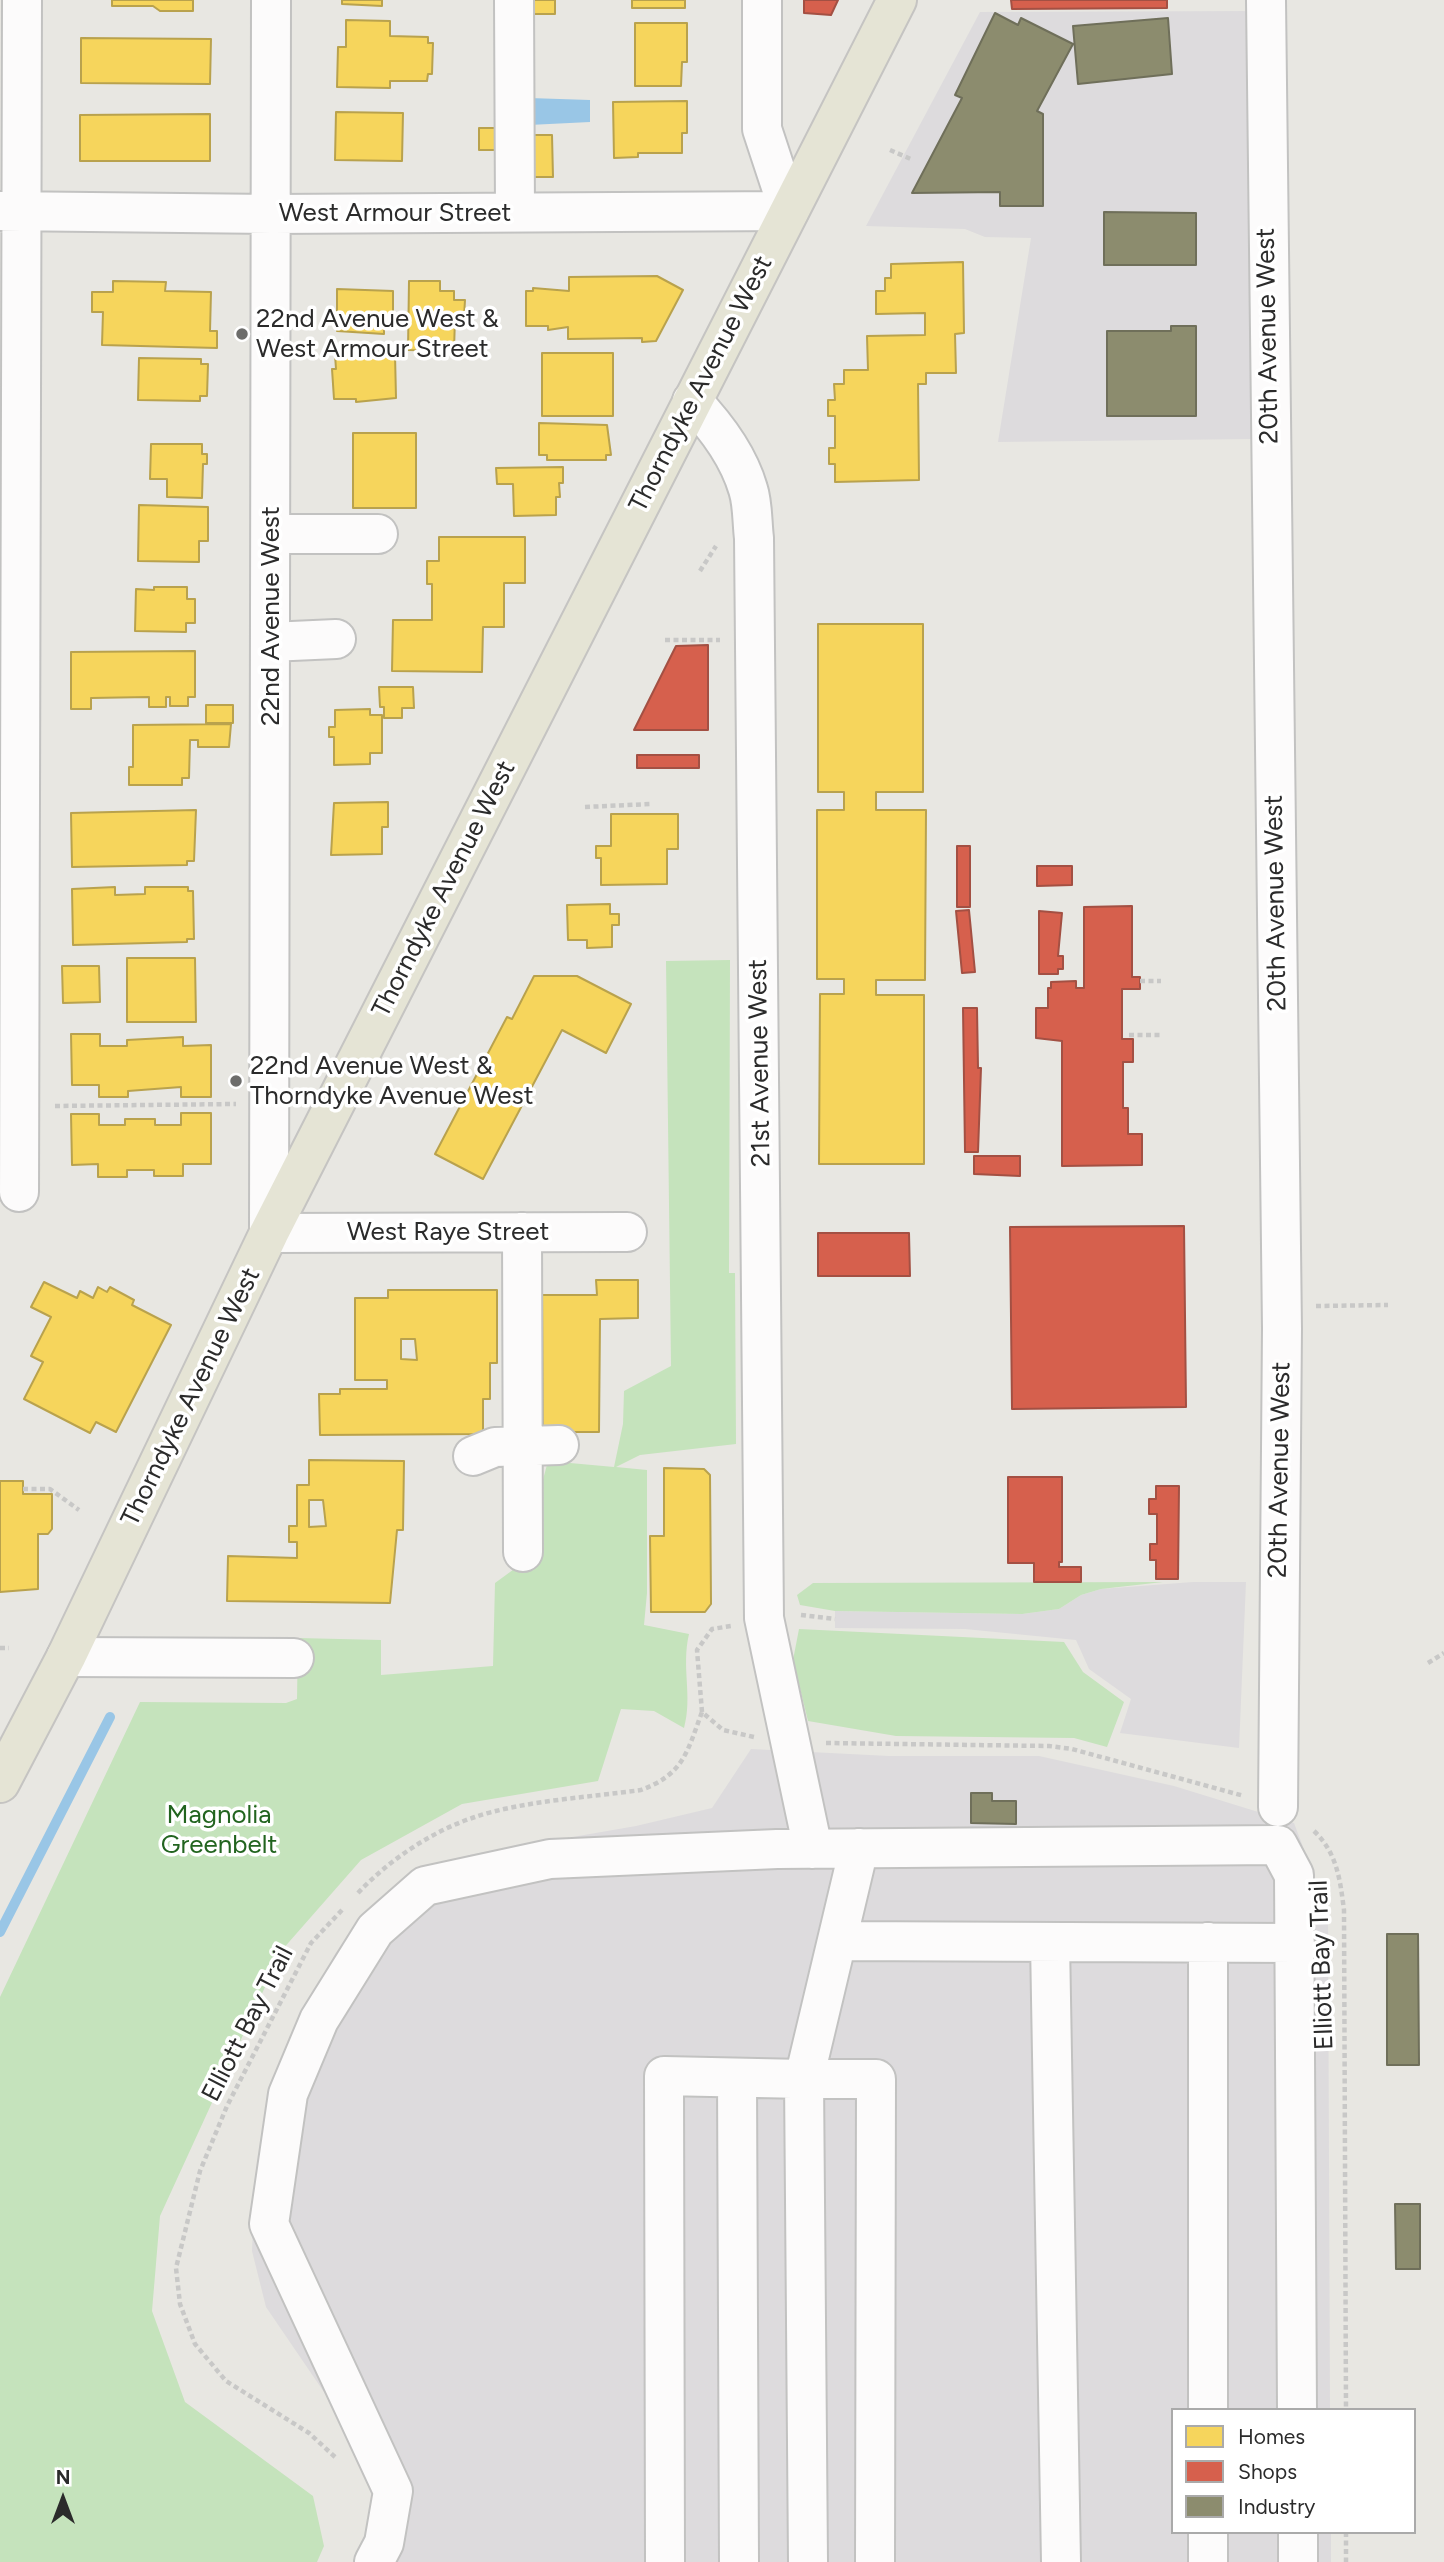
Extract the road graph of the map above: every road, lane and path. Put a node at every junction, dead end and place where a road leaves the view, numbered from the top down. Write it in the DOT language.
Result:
graph roads {
  1 [pos="22,0"];
  2 [pos="271,0"];
  3 [pos="514,0"];
  4 [pos="762,0"];
  5 [pos="897,0"];
  6 [pos="1266,0"];
  7 [pos="890,150"];
  8 [pos="913,160"];
  9 [pos="11,211"];
  10 [pos="789,211"];
  11 [pos="515,212"];
  12 [pos="272,214"];
  13 [pos="692,401"];
  14 [pos="271,534"];
  15 [pos="378,534"];
  16 [pos="719,543"];
  17 [pos="700,571"];
  18 [pos="336,639"];
  19 [pos="665,640"];
  20 [pos="713,640"];
  21 [pos="270,642"];
  22 [pos="650,804"];
  23 [pos="585,807"];
  24 [pos="1140,981"];
  25 [pos="1161,981"];
  26 [pos="1129,1035"];
  27 [pos="1160,1035"];
  28 [pos="233,1104"];
  29 [pos="20,1106"];
  30 [pos="19,1192"];
  31 [pos="522,1232"];
  32 [pos="627,1232"];
  33 [pos="269,1233"];
  34 [pos="1388,1305"];
  35 [pos="1281,1308"];
  36 [pos="542,1446"];
  37 [pos="473,1456"];
  38 [pos="23,1489"];
  39 [pos="79,1510"];
  40 [pos="523,1552"];
  41 [pos="789,1614"];
  42 [pos="835,1619"];
  43 [pos="741,1624"];
  44 [pos="0,1648"];
  45 [pos="9,1648"];
  46 [pos="1444,1653"];
  47 [pos="66,1657"];
  48 [pos="294,1658"];
  49 [pos="1428,1663"];
  50 [pos="702,1712"];
  51 [pos="741,1735"];
  52 [pos="803,1742"];
  53 [pos="0,1783"];
  54 [pos="1278,1807"];
  55 [pos="859,1848"];
  56 [pos="813,1849"];
  57 [pos="837,1941"];
  58 [pos="1050,1942"];
  59 [pos="1208,1942"];
  60 [pos="1295,1943"];
  61 [pos="737,2078"];
  62 [pos="804,2079"];
  63 [pos="1208,2408"];
  64 [pos="1297,2408"];
  65 [pos="1346,2408"];
  66 [pos="343,2464"];
  67 [pos="1208,2534"];
  68 [pos="1298,2534"];
  69 [pos="1346,2534"];
  70 [pos="374,2562"];
  71 [pos="665,2562"];
  72 [pos="739,2562"];
  73 [pos="807,2562"];
  74 [pos="875,2562"];
  75 [pos="1060,2562"];
  76 [pos="1208,2562"];
  77 [pos="1298,2562"];
  78 [pos="1346,2562"];
  1 -- 9 [label="street"];
  2 -- 12 [label="street, 22nd Avenue West"];
  3 -- 11 [label="street"];
  4 -- 10 [label="street"];
  5 -- 10 [label="main road, Thorndyke Avenue West"];
  6 -- 35 [label="street, 20th Avenue West"];
  7 -- 8 [label="path"];
  9 -- 12 [label="street, West Armour Street"];
  9 -- 29 [label="street"];
  10 -- 11 [label="street, West Armour Street"];
  10 -- 13 [label="main road, Thorndyke Avenue West"];
  11 -- 12 [label="street, West Armour Street"];
  12 -- 14 [label="street, 22nd Avenue West"];
  13 -- 33 [label="main road, Thorndyke Avenue West"];
  13 -- 52 [label="street, 21st Avenue West"];
  14 -- 15 [label="street"];
  14 -- 21 [label="street, 22nd Avenue West"];
  16 -- 17 [label="path"];
  18 -- 21 [label="street"];
  19 -- 20 [label="path"];
  21 -- 33 [label="street, 22nd Avenue West"];
  22 -- 23 [label="path"];
  24 -- 25 [label="path"];
  26 -- 27 [label="path"];
  28 -- 29 [label="path"];
  29 -- 30 [label="street"];
  31 -- 32 [label="street, West Raye Street"];
  31 -- 33 [label="street, West Raye Street"];
  31 -- 36 [label="street"];
  33 -- 47 [label="main road, Thorndyke Avenue West"];
  34 -- 35 [label="path"];
  35 -- 54 [label="street, 20th Avenue West"];
  36 -- 37 [label="street"];
  36 -- 40 [label="street"];
  38 -- 39 [label="path"];
  41 -- 42 [label="path"];
  43 -- 50 [label="path"];
  44 -- 45 [label="path"];
  46 -- 49 [label="path"];
  47 -- 48 [label="street"];
  47 -- 53 [label="main road, Thorndyke Avenue West"];
  50 -- 51 [label="path"];
  50 -- 66 [label="path, Elliott Bay Trail"];
  52 -- 54 [label="path, Elliott Bay Trail"];
  52 -- 56 [label="street, 21st Avenue West"];
  54 -- 65 [label="path, Elliott Bay Trail"];
  55 -- 56 [label="street"];
  55 -- 57 [label="street"];
  55 -- 60 [label="street"];
  56 -- 70 [label="street"];
  57 -- 58 [label="street"];
  57 -- 62 [label="street"];
  58 -- 59 [label="street"];
  58 -- 75 [label="street"];
  59 -- 60 [label="street"];
  59 -- 63 [label="street"];
  60 -- 64 [label="street"];
  61 -- 62 [label="street"];
  61 -- 71 [label="street"];
  61 -- 72 [label="street"];
  62 -- 73 [label="street"];
  62 -- 74 [label="street"];
  67 -- 76 [label="street"];
  68 -- 77 [label="street"];
  69 -- 78 [label="path"];
}
